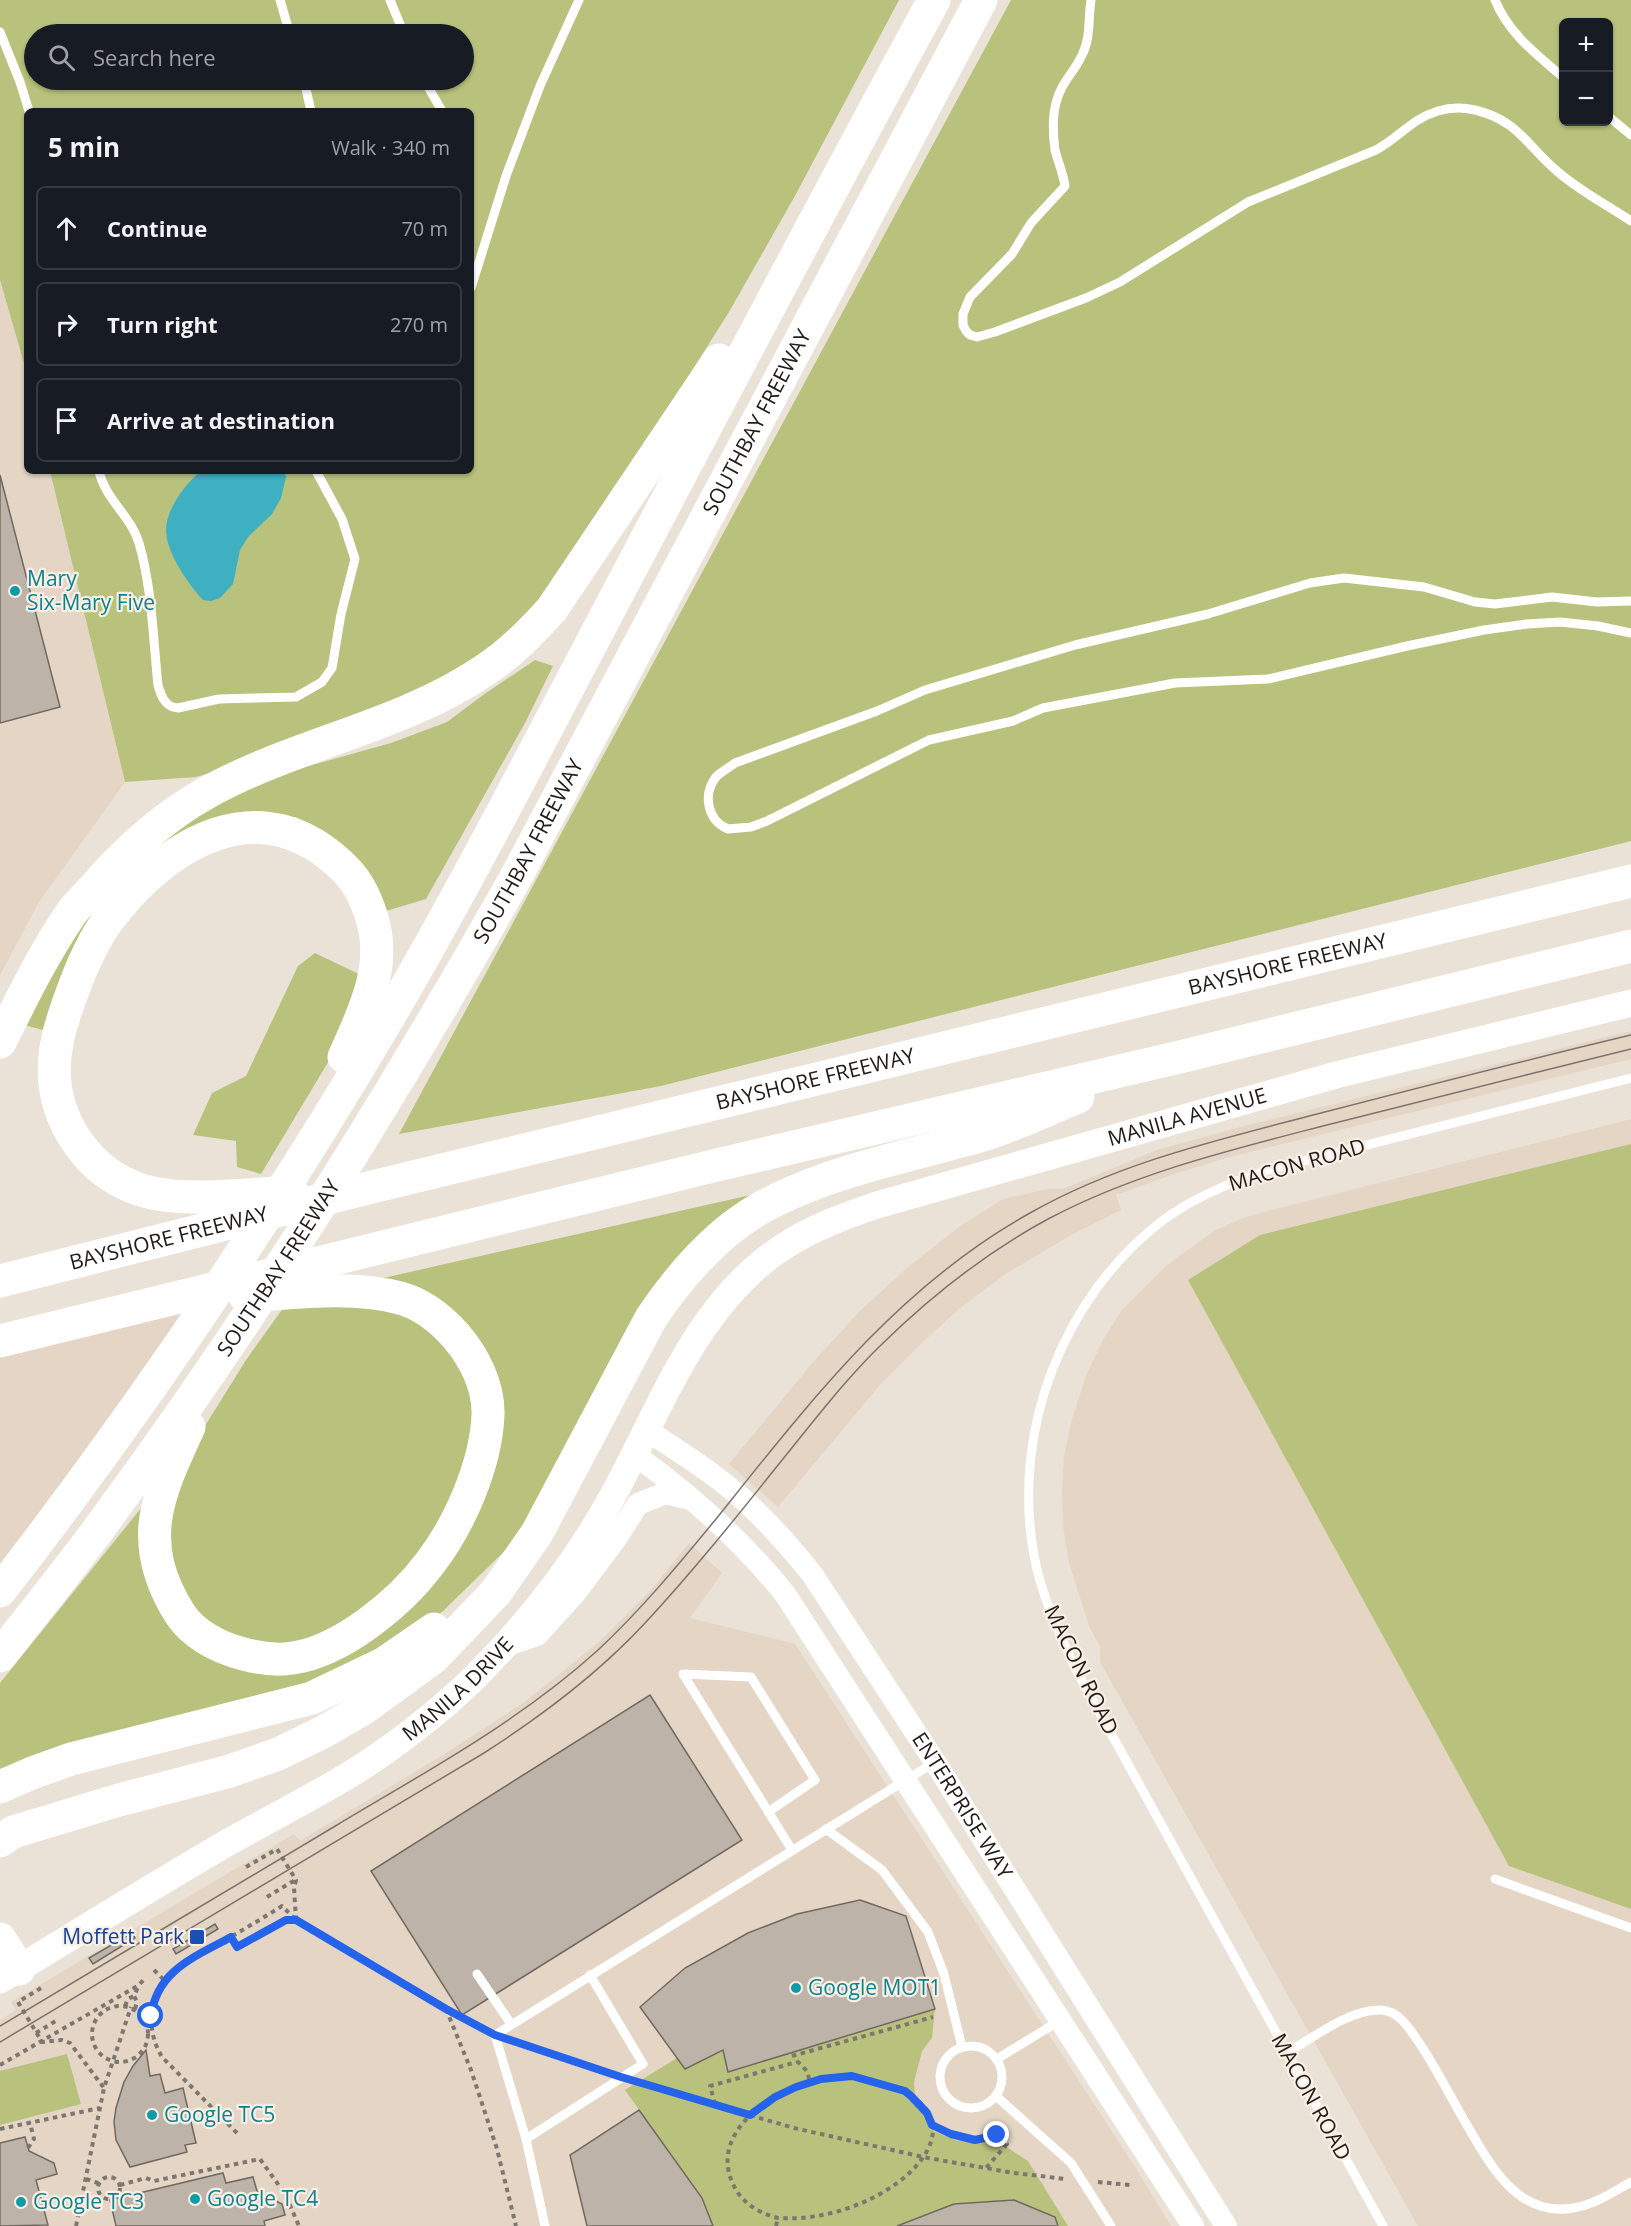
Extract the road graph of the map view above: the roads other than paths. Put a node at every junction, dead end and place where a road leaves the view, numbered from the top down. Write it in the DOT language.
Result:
graph roads {
  1 [pos="280,0"];
  2 [pos="390,0"];
  3 [pos="579,0"];
  4 [pos="934,0"];
  5 [pos="981,0"];
  6 [pos="1091,0"];
  7 [pos="1495,0"];
  8 [pos="287,24"];
  9 [pos="400,24"];
  10 [pos="0,32"];
  11 [pos="1559,74"];
  12 [pos="306,90"];
  13 [pos="430,90"];
  14 [pos="28,108"];
  15 [pos="310,108"];
  16 [pos="440,108"];
  17 [pos="1613,120"];
  18 [pos="1631,135"];
  19 [pos="1631,221"];
  20 [pos="797,252"];
  21 [pos="474,278"];
  22 [pos="100,474"];
  23 [pos="318,474"];
  24 [pos="1631,601"];
  25 [pos="1631,633"];
  26 [pos="1631,881"];
  27 [pos="1631,946"];
  28 [pos="1631,1003"];
  29 [pos="0,1042"];
  30 [pos="1184,1056"];
  31 [pos="1631,1078"];
  32 [pos="314,1126"];
  33 [pos="364,1189"];
  34 [pos="758,1266"];
  35 [pos="0,1281"];
  36 [pos="165,1301"];
  37 [pos="0,1341"];
  38 [pos="222,1354"];
  39 [pos="648,1431"];
  40 [pos="635,1455"];
  41 [pos="690,1498"];
  42 [pos="537,1533"];
  43 [pos="0,1591"];
  44 [pos="504,1646"];
  45 [pos="0,1656"];
  46 [pos="935,1762"];
  47 [pos="906,1780"];
  48 [pos="0,1787"];
  49 [pos="768,1812"];
  50 [pos="826,1829"];
  51 [pos="0,1841"];
  52 [pos="792,1850"];
  53 [pos="1495,1879"];
  54 [pos="1631,1928"];
  55 [pos="0,1939"];
  56 [pos="477,1974"];
  57 [pos="590,1975"];
  58 [pos="20,1979"];
  59 [pos="1061,2019"];
  60 [pos="511,2025"];
  61 [pos="962,2047"];
  62 [pos="1287,2053"];
  63 [pos="997,2059"];
  64 [pos="996,2096"];
  65 [pos="526,2139"];
  66 [pos="1631,2182"];
  67 [pos="545,2226"];
  68 [pos="1111,2226"];
  69 [pos="1193,2226"];
  70 [pos="1226,2226"];
  71 [pos="1383,2226"];
  1 -- 8 [label="lane"];
  2 -- 9 [label="lane"];
  3 -- 21 [label="lane"];
  4 -- 20 [label="highway, SOUTHBAY FREEWAY"];
  5 -- 38 [label="highway, SOUTHBAY FREEWAY"];
  6 -- 19 [label="lane"];
  7 -- 11 [label="lane"];
  10 -- 14 [label="lane"];
  12 -- 15 [label="lane"];
  13 -- 16 [label="lane"];
  17 -- 18 [label="lane"];
  20 -- 29 [label="highway"];
  20 -- 32 [label="highway, SOUTHBAY FREEWAY"];
  22 -- 23 [label="lane"];
  24 -- 25 [label="lane"];
  26 -- 33 [label="highway, BAYSHORE FREEWAY"];
  27 -- 30 [label="highway"];
  28 -- 34 [label="main road, MANILA AVENUE"];
  30 -- 36 [label="highway"];
  30 -- 42 [label="highway"];
  31 -- 62 [label="lane, MACON ROAD"];
  32 -- 33 [label="highway"];
  32 -- 43 [label="highway, SOUTHBAY FREEWAY"];
  33 -- 35 [label="highway, BAYSHORE FREEWAY"];
  34 -- 39 [label="main road, MANILA DRIVE"];
  36 -- 37 [label="highway"];
  36 -- 38 [label="highway"];
  38 -- 45 [label="highway, SOUTHBAY FREEWAY"];
  39 -- 40 [label="main road, MANILA DRIVE"];
  39 -- 46 [label="street, ENTERPRISE WAY"];
  40 -- 41 [label="street, ENTERPRISE WAY"];
  40 -- 44 [label="main road, MANILA DRIVE"];
  41 -- 44 [label="street"];
  41 -- 47 [label="street, ENTERPRISE WAY"];
  42 -- 48 [label="highway"];
  42 -- 51 [label="highway"];
  44 -- 58 [label="main road, MANILA DRIVE"];
  46 -- 47 [label="lane"];
  46 -- 70 [label="street, ENTERPRISE WAY"];
  47 -- 50 [label="lane"];
  47 -- 59 [label="street, ENTERPRISE WAY"];
  49 -- 49 [label="lane"];
  49 -- 52 [label="lane"];
  50 -- 52 [label="lane"];
  50 -- 61 [label="lane"];
  52 -- 57 [label="lane"];
  53 -- 54 [label="lane"];
  55 -- 58 [label="highway"];
  56 -- 60 [label="lane"];
  57 -- 60 [label="lane"];
  57 -- 65 [label="lane"];
  59 -- 63 [label="lane"];
  59 -- 69 [label="street, ENTERPRISE WAY"];
  60 -- 65 [label="lane"];
  61 -- 63 [label="lane"];
  61 -- 64 [label="lane"];
  62 -- 66 [label="lane"];
  62 -- 71 [label="lane, MACON ROAD"];
  63 -- 64 [label="lane"];
  64 -- 68 [label="lane"];
  65 -- 67 [label="lane"];
}
